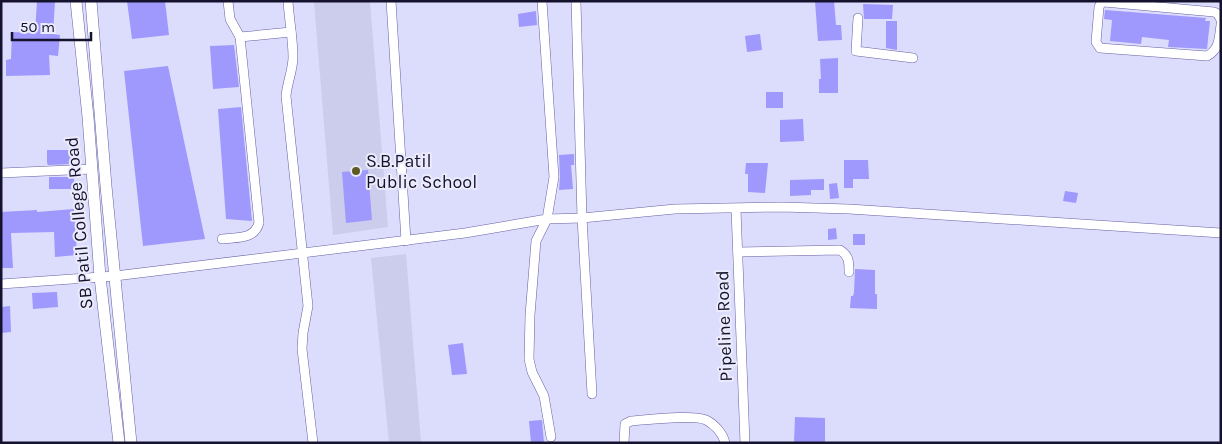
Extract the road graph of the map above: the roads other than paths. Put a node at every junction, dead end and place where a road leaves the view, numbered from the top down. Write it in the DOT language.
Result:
graph roads {
  1 [pos="76,1"];
  2 [pos="91,1"];
  3 [pos="228,1"];
  4 [pos="288,1"];
  5 [pos="391,1"];
  6 [pos="542,1"];
  7 [pos="576,1"];
  8 [pos="858,18"];
  9 [pos="1221,20"];
  10 [pos="1221,26"];
  11 [pos="290,32"];
  12 [pos="240,37"];
  13 [pos="1220,44"];
  14 [pos="913,58"];
  15 [pos="92,169"];
  16 [pos="1,173"];
  17 [pos="736,208"];
  18 [pos="582,218"];
  19 [pos="547,219"];
  20 [pos="1221,232"];
  21 [pos="222,239"];
  22 [pos="406,241"];
  23 [pos="738,252"];
  24 [pos="302,254"];
  25 [pos="849,272"];
  26 [pos="115,276"];
  27 [pos="100,278"];
  28 [pos="1,284"];
  29 [pos="125,386"];
  30 [pos="113,388"];
  31 [pos="592,394"];
  32 [pos="551,437"];
  33 [pos="119,443"];
  34 [pos="131,443"];
  35 [pos="313,443"];
  36 [pos="624,443"];
  37 [pos="725,443"];
  38 [pos="745,443"];
  1 -- 15 [label="street, SB Patil College Road"];
  2 -- 26 [label="street, SB Patil College Road"];
  3 -- 12 [label="street"];
  4 -- 11 [label="street"];
  5 -- 22 [label="street"];
  6 -- 19 [label="street"];
  7 -- 18 [label="street"];
  8 -- 14 [label="street"];
  9 -- 13 [label="street"];
  10 -- 13 [label="street"];
  11 -- 12 [label="street"];
  11 -- 24 [label="street"];
  12 -- 21 [label="street"];
  15 -- 16 [label="street"];
  15 -- 27 [label="street, SB Patil College Road"];
  17 -- 18 [label="street"];
  17 -- 20 [label="street"];
  17 -- 23 [label="street, Pipeline Road"];
  18 -- 19 [label="street"];
  18 -- 31 [label="street"];
  19 -- 22 [label="street"];
  19 -- 32 [label="street"];
  22 -- 24 [label="street"];
  23 -- 25 [label="street"];
  23 -- 38 [label="street, Pipeline Road"];
  24 -- 26 [label="street"];
  24 -- 35 [label="street"];
  26 -- 27 [label="street"];
  26 -- 29 [label="street, SB Patil College Road"];
  27 -- 28 [label="street"];
  27 -- 30 [label="street, SB Patil College Road"];
  29 -- 30 [label="street"];
  29 -- 34 [label="street, SB Patil College Road"];
  30 -- 33 [label="street, SB Patil College Road"];
  36 -- 37 [label="street"];
}
